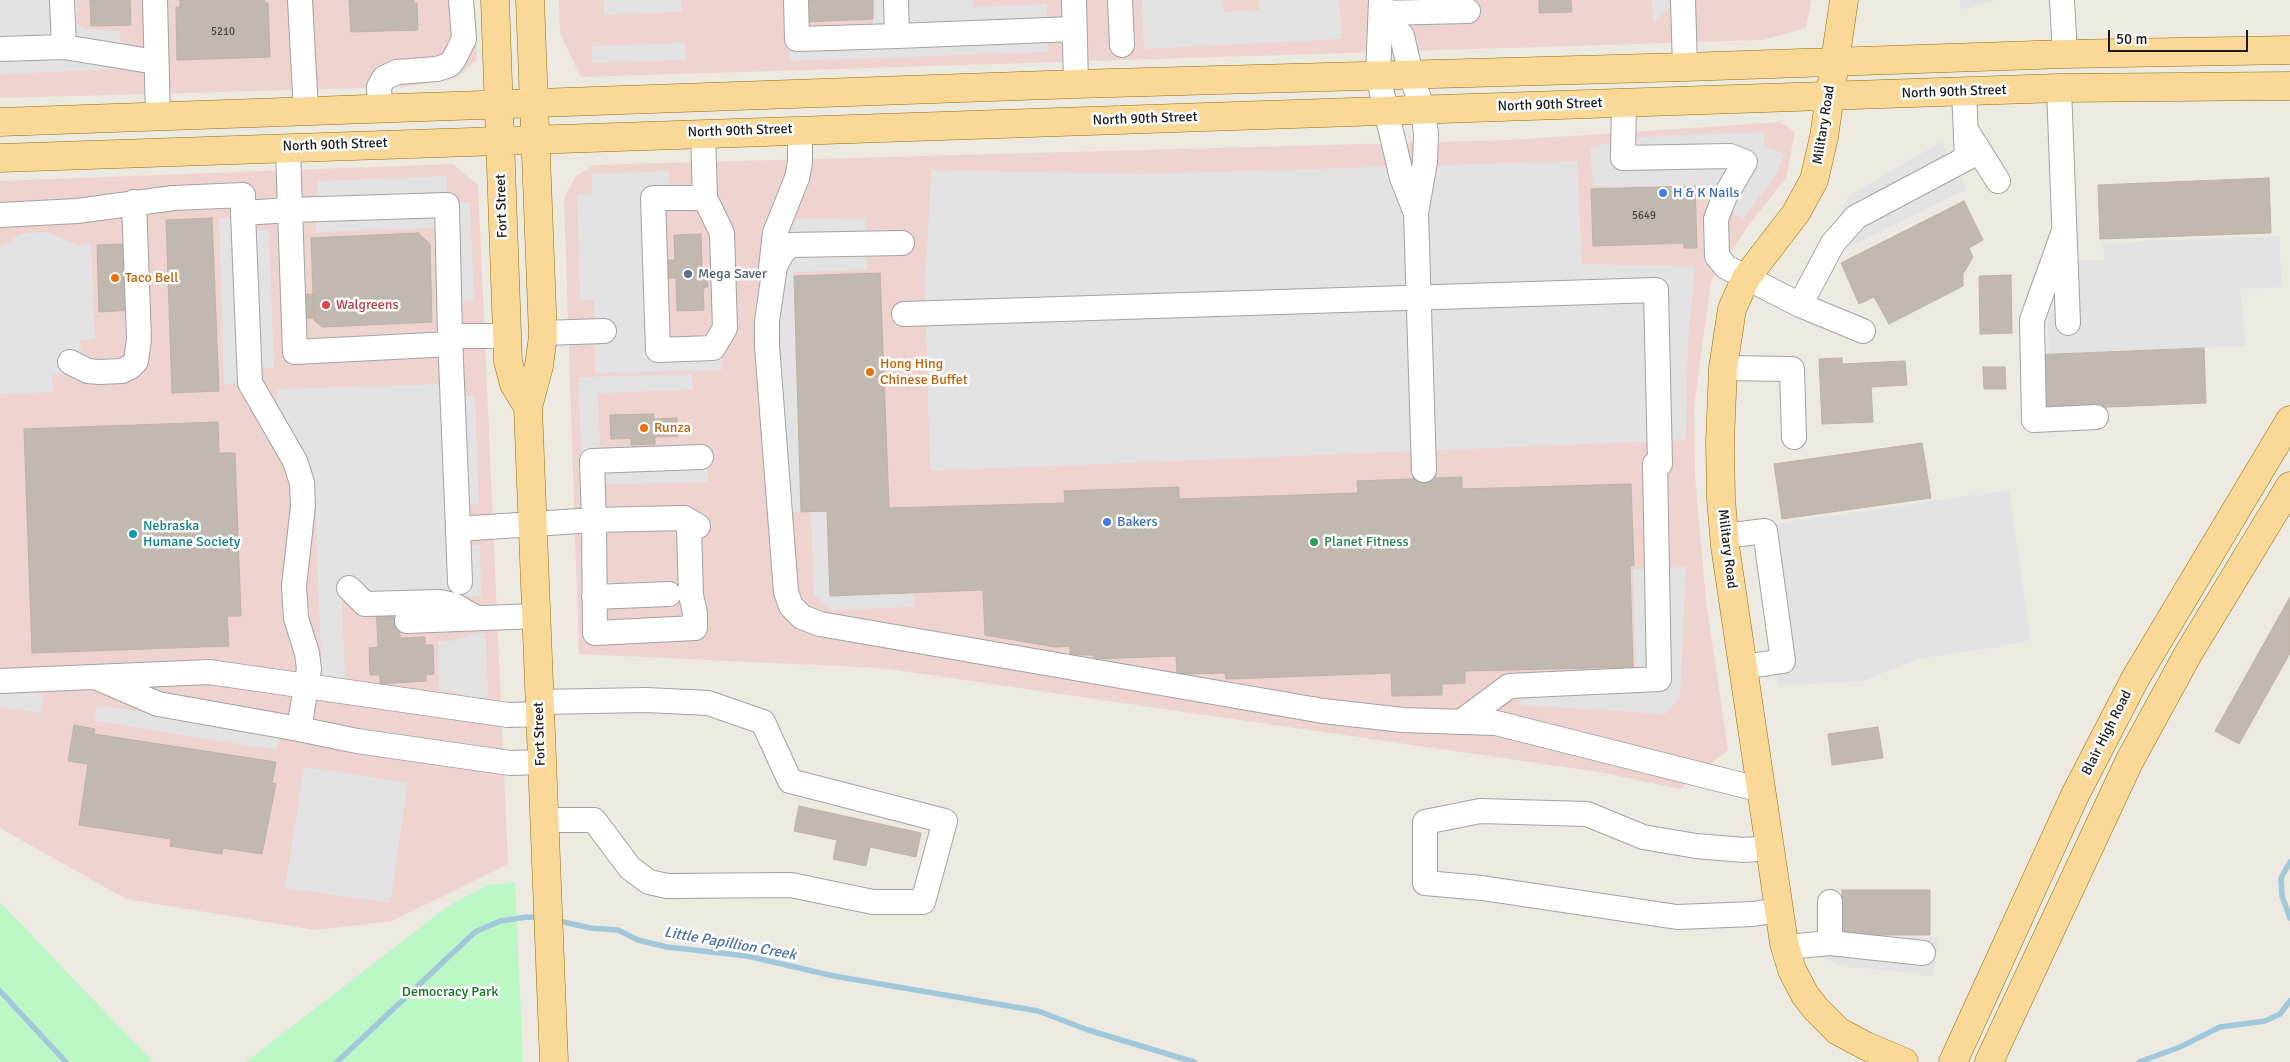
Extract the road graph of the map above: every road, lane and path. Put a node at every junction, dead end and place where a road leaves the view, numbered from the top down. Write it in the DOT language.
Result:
graph roads {
  1 [pos="62,0"];
  2 [pos="155,0"];
  3 [pos="300,0"];
  4 [pos="461,0"];
  5 [pos="495,0"];
  6 [pos="530,0"];
  7 [pos="796,0"];
  8 [pos="896,0"];
  9 [pos="1074,0"];
  10 [pos="1120,0"];
  11 [pos="1682,0"];
  12 [pos="1844,0"];
  13 [pos="2062,0"];
  14 [pos="1382,6"];
  15 [pos="1468,11"];
  16 [pos="1074,29"];
  17 [pos="897,36"];
  18 [pos="1122,45"];
  19 [pos="64,47"];
  20 [pos="0,49"];
  21 [pos="2290,50"];
  22 [pos="2065,54"];
  23 [pos="1834,61"];
  24 [pos="156,62"];
  25 [pos="1685,67"];
  26 [pos="1411,75"];
  27 [pos="1378,76"];
  28 [pos="1076,84"];
  29 [pos="2290,86"];
  30 [pos="2059,88"];
  31 [pos="1964,91"];
  32 [pos="1830,96"];
  33 [pos="534,103"];
  34 [pos="1624,103"];
  35 [pos="499,104"];
  36 [pos="380,109"];
  37 [pos="1423,110"];
  38 [pos="1387,111"];
  39 [pos="306,112"];
  40 [pos="158,117"];
  41 [pos="0,122"];
  42 [pos="945,126"];
  43 [pos="800,130"];
  44 [pos="1966,130"];
  45 [pos="703,133"];
  46 [pos="535,138"];
  47 [pos="500,139"];
  48 [pos="288,147"];
  49 [pos="0,158"];
  50 [pos="1998,181"];
  51 [pos="705,198"];
  52 [pos="134,202"];
  53 [pos="290,210"];
  54 [pos="243,212"];
  55 [pos="1416,213"];
  56 [pos="0,215"];
  57 [pos="2064,231"];
  58 [pos="902,243"];
  59 [pos="1746,278"];
  60 [pos="770,289"];
  61 [pos="1419,298"];
  62 [pos="1800,305"];
  63 [pos="904,314"];
  64 [pos="2068,323"];
  65 [pos="604,331"];
  66 [pos="1863,331"];
  67 [pos="543,333"];
  68 [pos="507,336"];
  69 [pos="451,340"];
  70 [pos="70,362"];
  71 [pos="1723,368"];
  72 [pos="528,407"];
  73 [pos="2096,417"];
  74 [pos="2290,420"];
  75 [pos="1794,437"];
  76 [pos="701,457"];
  77 [pos="1424,470"];
  78 [pos="2290,486"];
  79 [pos="594,520"];
  80 [pos="532,526"];
  81 [pos="458,529"];
  82 [pos="1724,536"];
  83 [pos="460,582"];
  84 [pos="349,588"];
  85 [pos="669,594"];
  86 [pos="594,597"];
  87 [pos="536,616"];
  88 [pos="476,618"];
  89 [pos="407,621"];
  90 [pos="1743,667"];
  91 [pos="96,677"];
  92 [pos="0,681"];
  93 [pos="305,686"];
  94 [pos="539,708"];
  95 [pos="1462,721"];
  96 [pos="299,728"];
  97 [pos="541,762"];
  98 [pos="1762,790"];
  99 [pos="544,820"];
  100 [pos="1770,848"];
  101 [pos="1830,902"];
  102 [pos="1779,910"];
  103 [pos="1830,943"];
  104 [pos="1786,947"];
  105 [pos="1923,953"];
  106 [pos="554,1062"];
  107 [pos="1904,1062"];
  108 [pos="1953,1062"];
  109 [pos="1989,1062"];
  1 -- 19 [label="lane"];
  2 -- 24 [label="lane"];
  3 -- 39 [label="lane"];
  4 -- 36 [label="lane"];
  5 -- 35 [label="main road, Fort Street"];
  6 -- 33 [label="main road, Fort Street"];
  7 -- 17 [label="lane"];
  8 -- 17 [label="lane"];
  9 -- 16 [label="lane"];
  10 -- 18 [label="lane"];
  11 -- 25 [label="lane"];
  12 -- 23 [label="main road, Military Road"];
  13 -- 22 [label="lane"];
  14 -- 15 [label="lane"];
  14 -- 26 [label="lane"];
  14 -- 27 [label="lane"];
  16 -- 17 [label="lane"];
  16 -- 28 [label="lane"];
  19 -- 20 [label="lane"];
  19 -- 24 [label="lane"];
  21 -- 22 [label="main road"];
  22 -- 23 [label="main road"];
  23 -- 25 [label="main road"];
  23 -- 32 [label="main road, Military Road"];
  24 -- 40 [label="lane"];
  25 -- 26 [label="main road"];
  26 -- 27 [label="main road"];
  26 -- 37 [label="lane"];
  27 -- 28 [label="main road"];
  27 -- 38 [label="lane"];
  28 -- 33 [label="main road"];
  28 -- 42 [label="main road"];
  29 -- 30 [label="main road, North 90th Street"];
  30 -- 31 [label="main road, North 90th Street"];
  30 -- 57 [label="lane"];
  31 -- 32 [label="main road, North 90th Street"];
  31 -- 44 [label="lane"];
  32 -- 34 [label="main road, North 90th Street"];
  32 -- 59 [label="main road, Military Road"];
  33 -- 35 [label="main road"];
  33 -- 46 [label="main road, Fort Street"];
  34 -- 37 [label="main road, North 90th Street"];
  34 -- 59 [label="lane"];
  35 -- 36 [label="main road"];
  35 -- 47 [label="main road, Fort Street"];
  36 -- 39 [label="main road"];
  37 -- 38 [label="main road, North 90th Street"];
  37 -- 55 [label="lane"];
  38 -- 42 [label="main road, North 90th Street"];
  38 -- 55 [label="lane"];
  39 -- 40 [label="main road"];
  40 -- 41 [label="main road"];
  42 -- 43 [label="main road, North 90th Street"];
  43 -- 45 [label="main road, North 90th Street"];
  43 -- 60 [label="lane"];
  44 -- 50 [label="lane"];
  44 -- 62 [label="lane"];
  45 -- 46 [label="main road, North 90th Street"];
  45 -- 51 [label="lane"];
  46 -- 47 [label="main road, North 90th Street"];
  46 -- 67 [label="main road, Fort Street"];
  47 -- 48 [label="main road, North 90th Street"];
  47 -- 68 [label="main road, Fort Street"];
  48 -- 49 [label="main road, North 90th Street"];
  48 -- 53 [label="lane"];
  51 -- 51 [label="lane"];
  52 -- 54 [label="lane"];
  52 -- 56 [label="lane"];
  52 -- 70 [label="lane"];
  53 -- 54 [label="lane"];
  53 -- 69 [label="lane"];
  53 -- 69 [label="lane"];
  54 -- 93 [label="lane"];
  55 -- 61 [label="lane"];
  57 -- 64 [label="lane"];
  57 -- 73 [label="lane"];
  58 -- 60 [label="lane"];
  59 -- 62 [label="lane"];
  59 -- 71 [label="main road, Military Road"];
  60 -- 95 [label="lane"];
  61 -- 63 [label="lane"];
  61 -- 77 [label="lane"];
  61 -- 95 [label="lane"];
  62 -- 66 [label="lane"];
  65 -- 67 [label="lane"];
  67 -- 72 [label="main road, Fort Street"];
  68 -- 69 [label="lane"];
  68 -- 72 [label="main road, Fort Street"];
  69 -- 81 [label="lane"];
  71 -- 75 [label="lane"];
  71 -- 82 [label="main road, Military Road"];
  72 -- 80 [label="main road, Fort Street"];
  74 -- 108 [label="main road, Blair High Road"];
  76 -- 79 [label="lane"];
  78 -- 109 [label="main road"];
  79 -- 80 [label="lane"];
  79 -- 86 [label="lane"];
  79 -- 86 [label="lane"];
  80 -- 81 [label="lane"];
  80 -- 87 [label="main road, Fort Street"];
  81 -- 83 [label="lane"];
  82 -- 90 [label="main road, Military Road"];
  82 -- 90 [label="lane"];
  84 -- 88 [label="lane"];
  85 -- 86 [label="lane"];
  87 -- 88 [label="lane"];
  87 -- 94 [label="main road, Fort Street"];
  88 -- 89 [label="lane"];
  90 -- 98 [label="main road, Military Road"];
  91 -- 92 [label="lane"];
  91 -- 93 [label="lane"];
  91 -- 96 [label="lane"];
  93 -- 94 [label="lane"];
  93 -- 96 [label="lane"];
  94 -- 97 [label="main road, Fort Street"];
  94 -- 99 [label="lane"];
  95 -- 98 [label="lane"];
  96 -- 97 [label="lane"];
  97 -- 99 [label="main road, Fort Street"];
  98 -- 100 [label="main road, Military Road"];
  99 -- 106 [label="main road, Fort Street"];
  100 -- 102 [label="main road, Military Road"];
  100 -- 102 [label="lane"];
  101 -- 103 [label="lane"];
  102 -- 104 [label="main road, Military Road"];
  103 -- 104 [label="lane"];
  103 -- 105 [label="lane"];
  104 -- 107 [label="main road, Military Road"];
}
